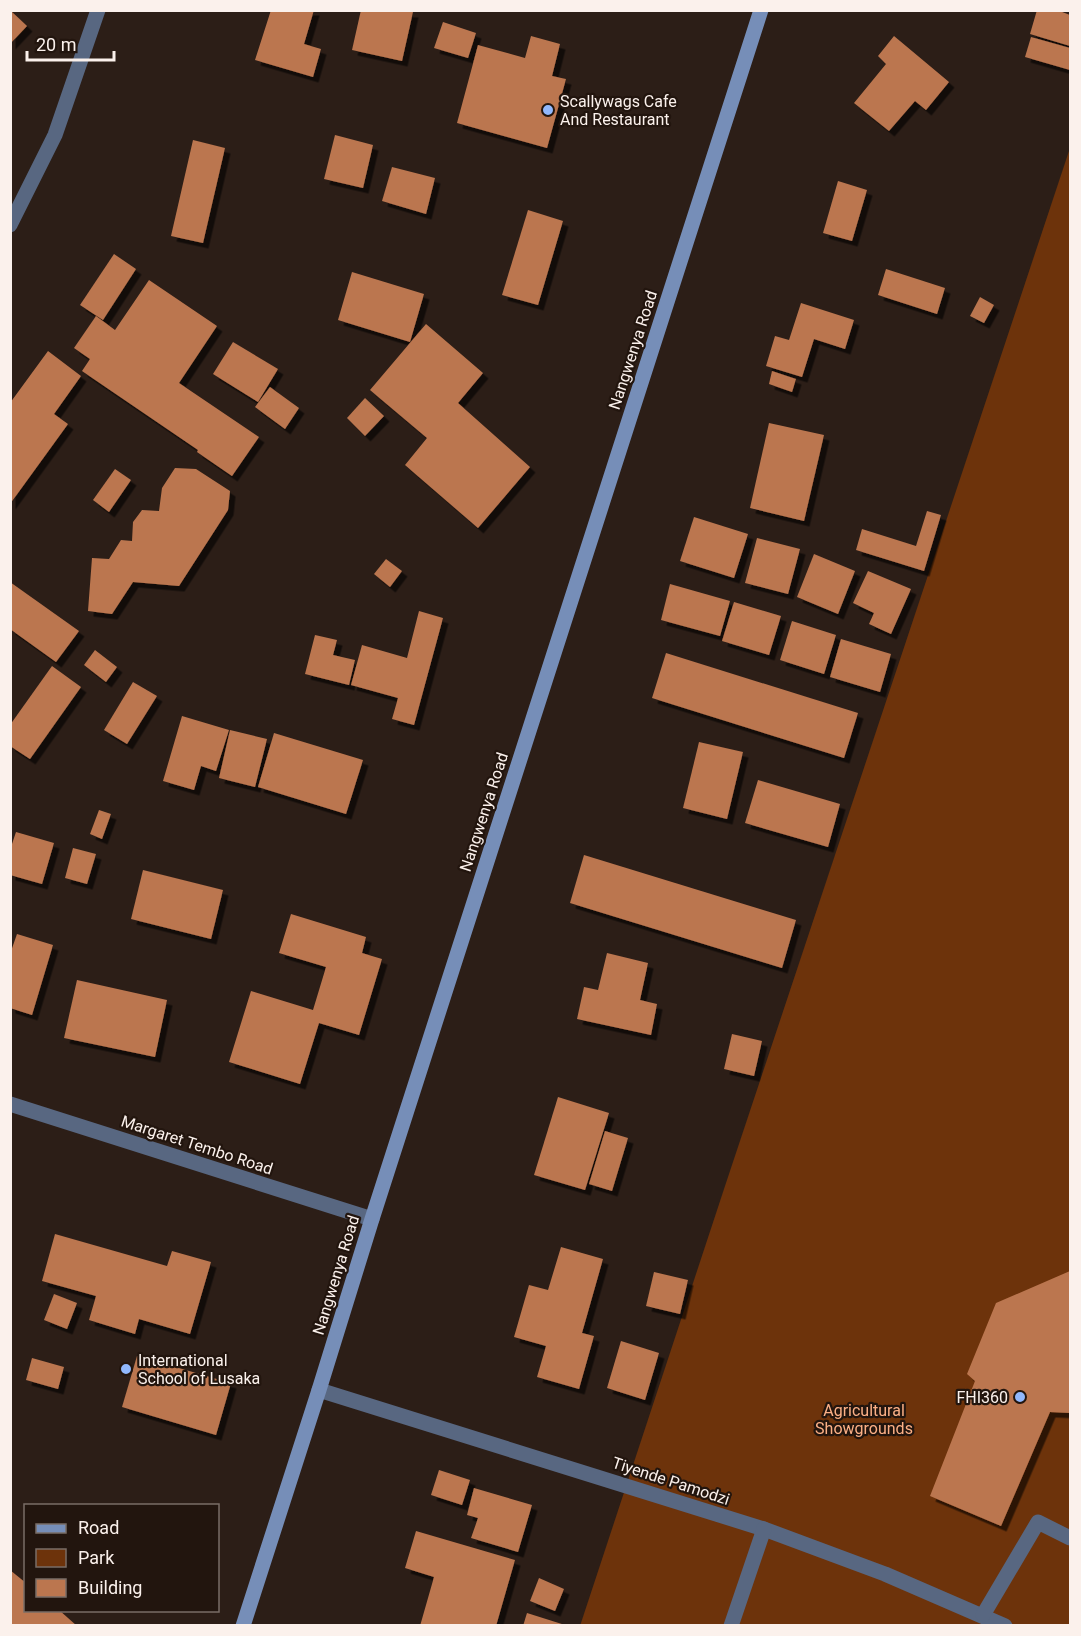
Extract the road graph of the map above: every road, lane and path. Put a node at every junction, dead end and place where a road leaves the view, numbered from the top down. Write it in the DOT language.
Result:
graph roads {
  1 [pos="98,10"];
  2 [pos="761,10"];
  3 [pos="10,225"];
  4 [pos="10,1104"];
  5 [pos="372,1219"];
  6 [pos="319,1390"];
  7 [pos="764,1529"];
  8 [pos="1071,1538"];
  9 [pos="983,1615"];
  10 [pos="243,1626"];
  11 [pos="731,1626"];
  12 [pos="1005,1626"];
  1 -- 3 [label="street"];
  2 -- 5 [label="main road, Nangwenya Road"];
  4 -- 5 [label="street, Margaret Tembo Road"];
  5 -- 6 [label="main road, Nangwenya Road"];
  6 -- 7 [label="street, Tiyende Pamodzi"];
  6 -- 10 [label="main road, Nangwenya Road"];
  7 -- 9 [label="street, Tiyende Pamodzi"];
  7 -- 11 [label="street"];
  8 -- 9 [label="street"];
  9 -- 12 [label="street, Tiyende Pamodzi"];
}
